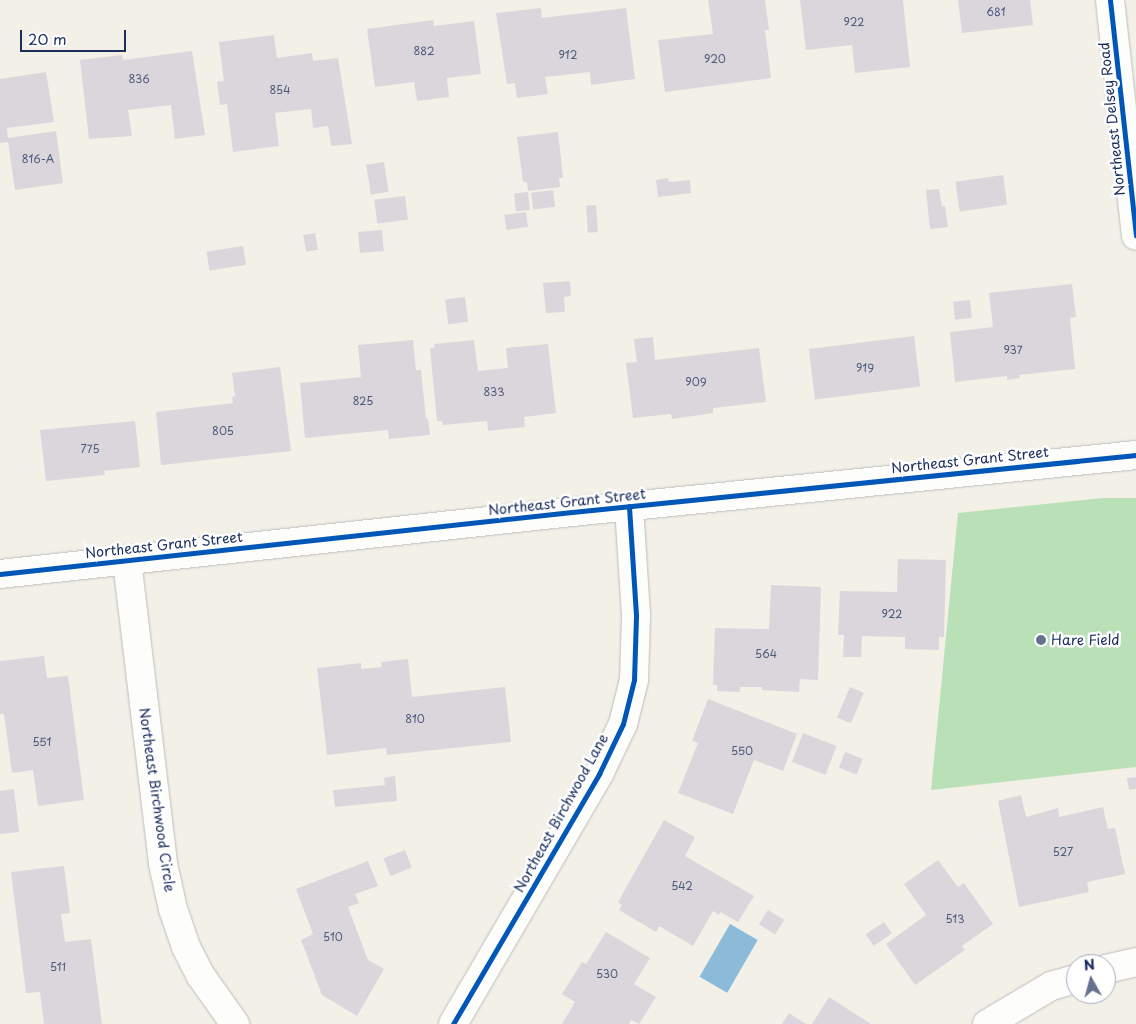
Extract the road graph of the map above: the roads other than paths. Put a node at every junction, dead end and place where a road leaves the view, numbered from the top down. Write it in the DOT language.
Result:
graph roads {
  1 [pos="1110,0"];
  2 [pos="1136,236"];
  3 [pos="1136,455"];
  4 [pos="629,506"];
  5 [pos="127,561"];
  6 [pos="0,574"];
  7 [pos="1136,962"];
  8 [pos="1116,967"];
  9 [pos="1066,982"];
  10 [pos="235,1024"];
  11 [pos="453,1024"];
  12 [pos="987,1024"];
  1 -- 2 [label="street, Northeast Delsey Road"];
  3 -- 4 [label="street, Northeast Grant Street"];
  4 -- 5 [label="street, Northeast Grant Street"];
  4 -- 11 [label="street, Northeast Birchwood Lane"];
  5 -- 6 [label="street, Northeast Grant Street"];
  5 -- 10 [label="street, Northeast Birchwood Circle"];
  7 -- 8 [label="street"];
  9 -- 12 [label="street"];
}
